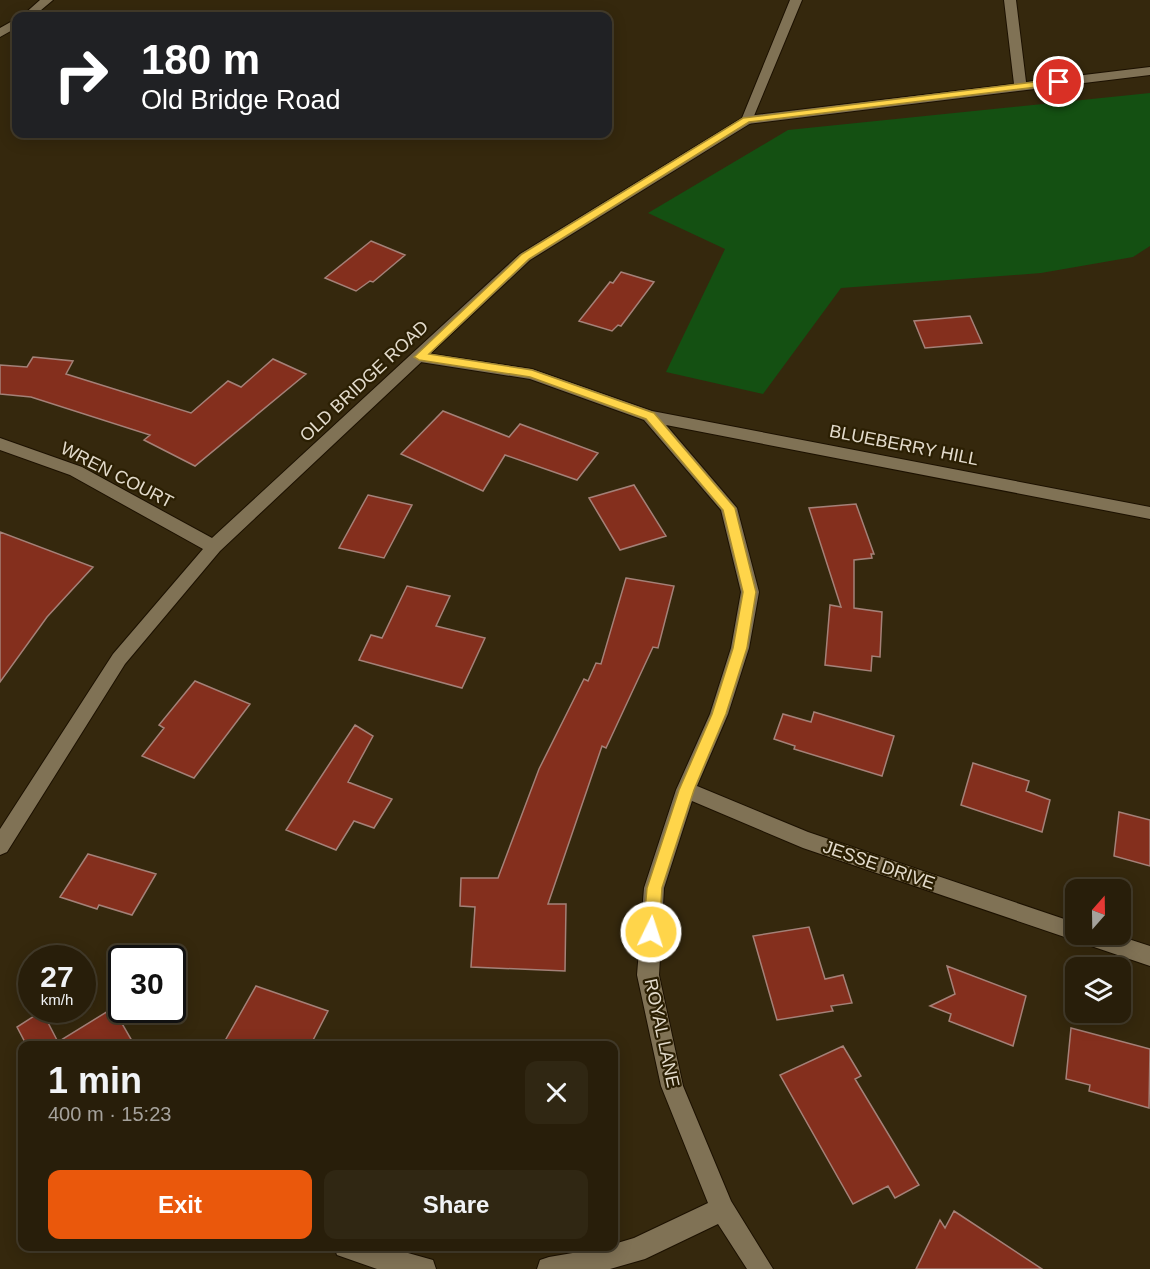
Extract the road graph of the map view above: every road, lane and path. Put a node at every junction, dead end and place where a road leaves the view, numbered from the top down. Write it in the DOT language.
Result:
graph roads {
  1 [pos="47,0"];
  2 [pos="796,0"];
  3 [pos="1010,0"];
  4 [pos="32,12"];
  5 [pos="1150,71"];
  6 [pos="1020,86"];
  7 [pos="747,120"];
  8 [pos="419,357"];
  9 [pos="650,416"];
  10 [pos="0,444"];
  11 [pos="1150,513"];
  12 [pos="214,547"];
  13 [pos="686,790"];
  14 [pos="0,846"];
  15 [pos="1065,929"];
  16 [pos="1115,945"];
  17 [pos="1150,956"];
  18 [pos="722,1209"];
  19 [pos="360,1251"];
  20 [pos="424,1269"];
  21 [pos="549,1269"];
  22 [pos="761,1269"];
  1 -- 4 [label="street"];
  2 -- 7 [label="street"];
  3 -- 6 [label="street"];
  5 -- 6 [label="street"];
  6 -- 7 [label="street"];
  7 -- 8 [label="street, OLD BRIDGE ROAD"];
  8 -- 9 [label="street, ROYAL LANE"];
  8 -- 12 [label="street, OLD BRIDGE ROAD"];
  9 -- 11 [label="street, BLUEBERRY HILL"];
  9 -- 13 [label="street, ROYAL LANE"];
  10 -- 12 [label="street, WREN COURT"];
  12 -- 14 [label="street, OLD BRIDGE ROAD"];
  13 -- 15 [label="street, JESSE DRIVE"];
  13 -- 18 [label="street, ROYAL LANE"];
  16 -- 17 [label="street"];
  18 -- 21 [label="street"];
  18 -- 22 [label="street, ROYAL LANE"];
  19 -- 20 [label="street"];
}
